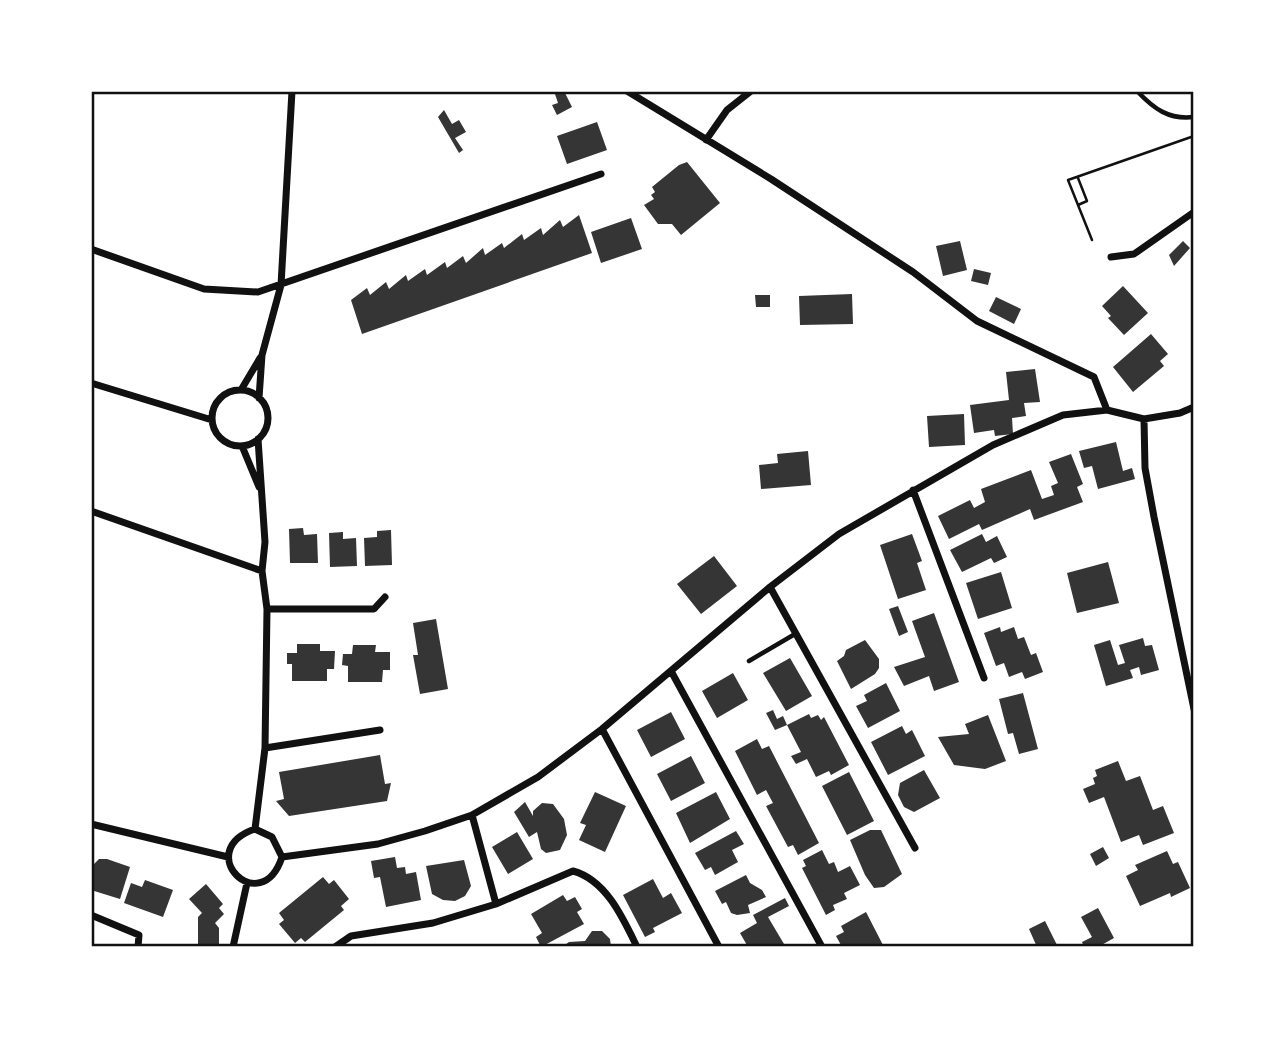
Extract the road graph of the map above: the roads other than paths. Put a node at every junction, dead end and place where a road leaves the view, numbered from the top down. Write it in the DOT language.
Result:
graph roads {
  1 [pos="292,91"];
  2 [pos="627,91"];
  3 [pos="751,91"];
  4 [pos="1138,91"];
  5 [pos="1194,117"];
  6 [pos="706,140"];
  7 [pos="601,174"];
  8 [pos="1194,212"];
  9 [pos="91,249"];
  10 [pos="1111,257"];
  11 [pos="281,285"];
  12 [pos="262,355"];
  13 [pos="91,383"];
  14 [pos="241,390"];
  15 [pos="259,398"];
  16 [pos="1194,407"];
  17 [pos="1107,410"];
  18 [pos="1144,419"];
  19 [pos="212,421"];
  20 [pos="258,439"];
  21 [pos="242,446"];
  22 [pos="913,490"];
  23 [pos="262,494"];
  24 [pos="91,511"];
  25 [pos="262,571"];
  26 [pos="770,587"];
  27 [pos="385,597"];
  28 [pos="267,609"];
  29 [pos="796,634"];
  30 [pos="749,661"];
  31 [pos="671,671"];
  32 [pos="984,678"];
  33 [pos="1194,709"];
  34 [pos="602,729"];
  35 [pos="380,730"];
  36 [pos="265,748"];
  37 [pos="472,815"];
  38 [pos="91,824"];
  39 [pos="254,829"];
  40 [pos="915,848"];
  41 [pos="228,857"];
  42 [pos="282,857"];
  43 [pos="247,883"];
  44 [pos="496,904"];
  45 [pos="91,915"];
  46 [pos="138,947"];
  47 [pos="233,947"];
  48 [pos="335,947"];
  49 [pos="637,947"];
  50 [pos="719,947"];
  51 [pos="822,947"];
  1 -- 11 [label="street"];
  2 -- 6 [label="street"];
  3 -- 6 [label="street"];
  4 -- 5 [label="lane"];
  6 -- 17 [label="street"];
  7 -- 11 [label="street"];
  8 -- 10 [label="street"];
  9 -- 11 [label="street"];
  11 -- 12 [label="street"];
  12 -- 14 [label="street"];
  12 -- 15 [label="street"];
  13 -- 19 [label="street"];
  14 -- 15 [label="street"];
  14 -- 19 [label="street"];
  15 -- 20 [label="street"];
  16 -- 18 [label="street"];
  17 -- 18 [label="street"];
  17 -- 22 [label="street"];
  18 -- 33 [label="street"];
  19 -- 21 [label="street"];
  20 -- 21 [label="street"];
  20 -- 23 [label="street"];
  21 -- 23 [label="street"];
  22 -- 26 [label="street"];
  22 -- 32 [label="street"];
  23 -- 25 [label="street"];
  24 -- 25 [label="street"];
  25 -- 28 [label="street"];
  26 -- 29 [label="street"];
  26 -- 31 [label="street"];
  27 -- 28 [label="street"];
  28 -- 36 [label="street"];
  29 -- 30 [label="lane"];
  29 -- 40 [label="street"];
  31 -- 34 [label="street"];
  31 -- 51 [label="street"];
  34 -- 37 [label="street"];
  34 -- 50 [label="street"];
  35 -- 36 [label="street"];
  36 -- 39 [label="street"];
  37 -- 42 [label="street"];
  37 -- 44 [label="street"];
  38 -- 41 [label="street"];
  39 -- 41 [label="street"];
  39 -- 42 [label="street"];
  41 -- 43 [label="street"];
  42 -- 43 [label="street"];
  43 -- 47 [label="street"];
  44 -- 48 [label="street"];
  44 -- 49 [label="street"];
  45 -- 46 [label="street"];
}
